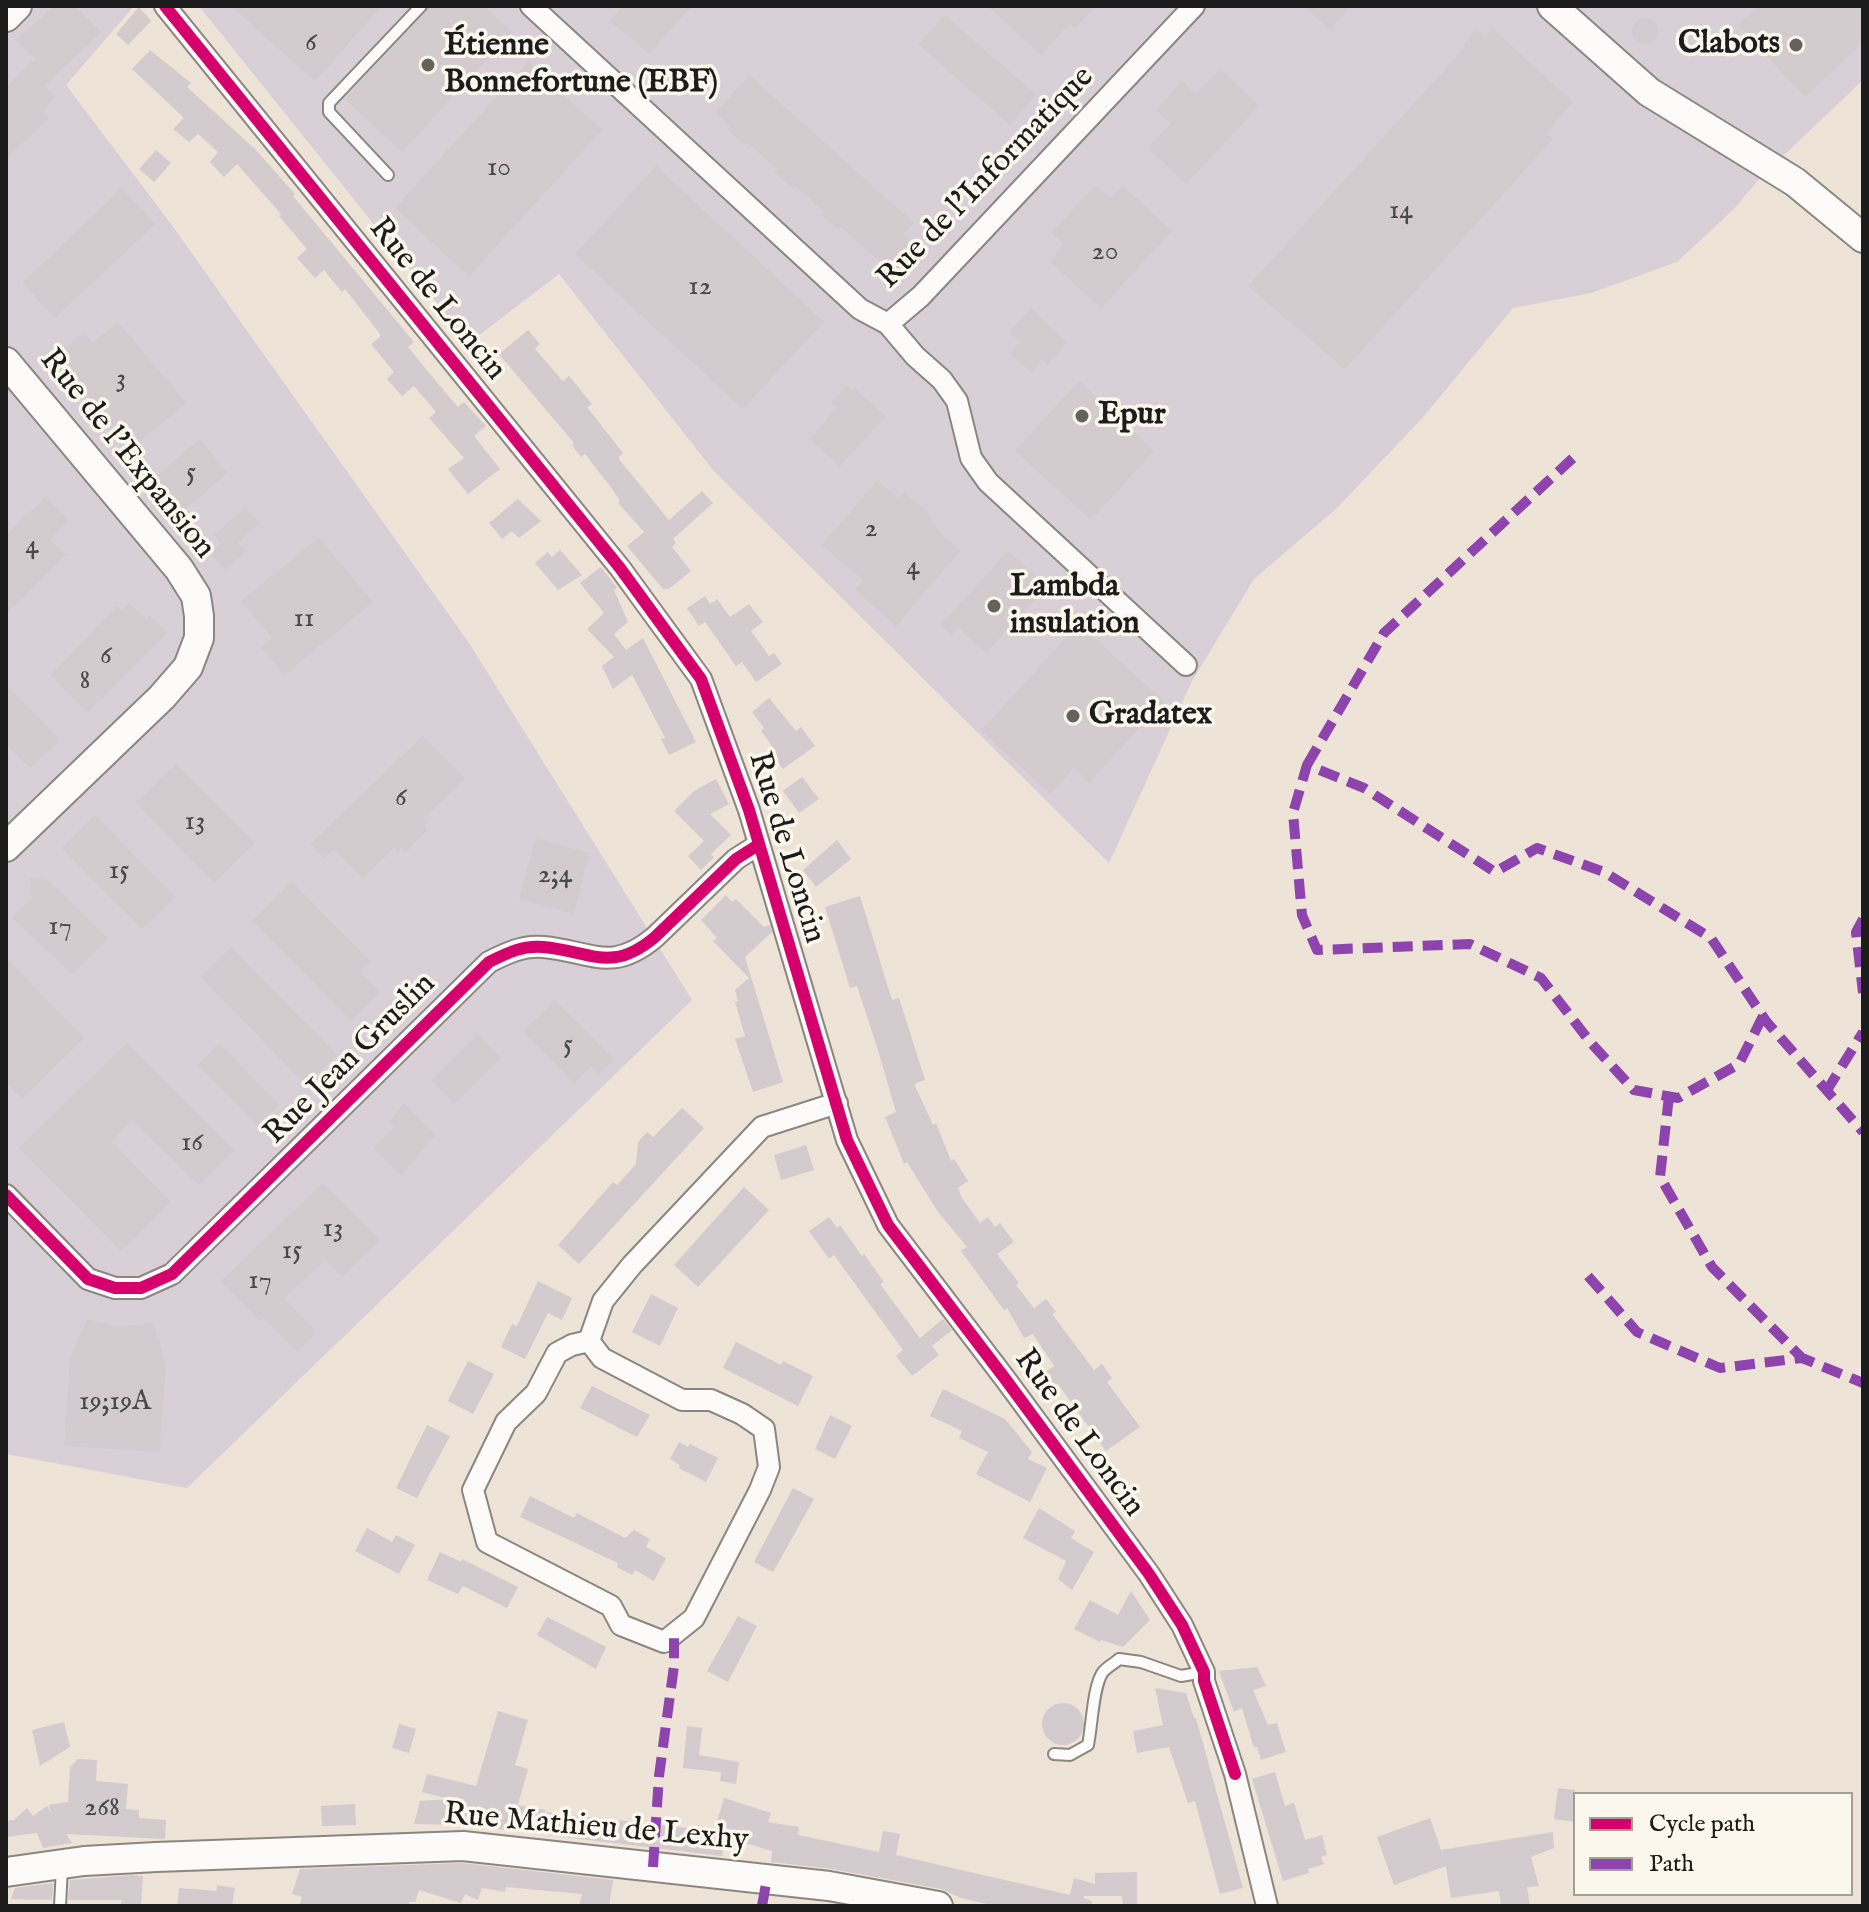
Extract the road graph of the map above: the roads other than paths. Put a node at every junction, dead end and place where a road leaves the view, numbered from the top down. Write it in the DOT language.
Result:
graph roads {
  1 [pos="17,6"];
  2 [pos="165,6"];
  3 [pos="421,6"];
  4 [pos="531,6"];
  5 [pos="1194,6"];
  6 [pos="1552,6"];
  7 [pos="6,17"];
  8 [pos="388,175"];
  9 [pos="1863,238"];
  10 [pos="888,324"];
  11 [pos="6,362"];
  12 [pos="1186,665"];
  13 [pos="758,845"];
  14 [pos="6,847"];
  15 [pos="837,1103"];
  16 [pos="6,1195"];
  17 [pos="589,1341"];
  18 [pos="1204,1672"];
  19 [pos="1054,1754"];
  20 [pos="62,1865"];
  21 [pos="6,1872"];
  22 [pos="60,1906"];
  23 [pos="938,1906"];
  24 [pos="1267,1906"];
  1 -- 7 [label="street"];
  2 -- 13 [label="street, Rue de Loncin"];
  3 -- 8 [label="lane"];
  4 -- 10 [label="street, Rue de l'Informatique"];
  5 -- 10 [label="street, Rue de l'Informatique"];
  6 -- 9 [label="street"];
  10 -- 12 [label="street"];
  11 -- 14 [label="street, Rue de l'Expansion"];
  13 -- 15 [label="street, Rue de Loncin"];
  13 -- 16 [label="street, Rue Jean Gruslin"];
  15 -- 17 [label="street"];
  15 -- 18 [label="street, Rue de Loncin"];
  17 -- 17 [label="street"];
  18 -- 19 [label="lane"];
  18 -- 24 [label="street, Rue de Loncin"];
  20 -- 21 [label="street, Rue Mathieu de Lexhy"];
  20 -- 22 [label="lane"];
  20 -- 23 [label="street, Rue Mathieu de Lexhy"];
}
